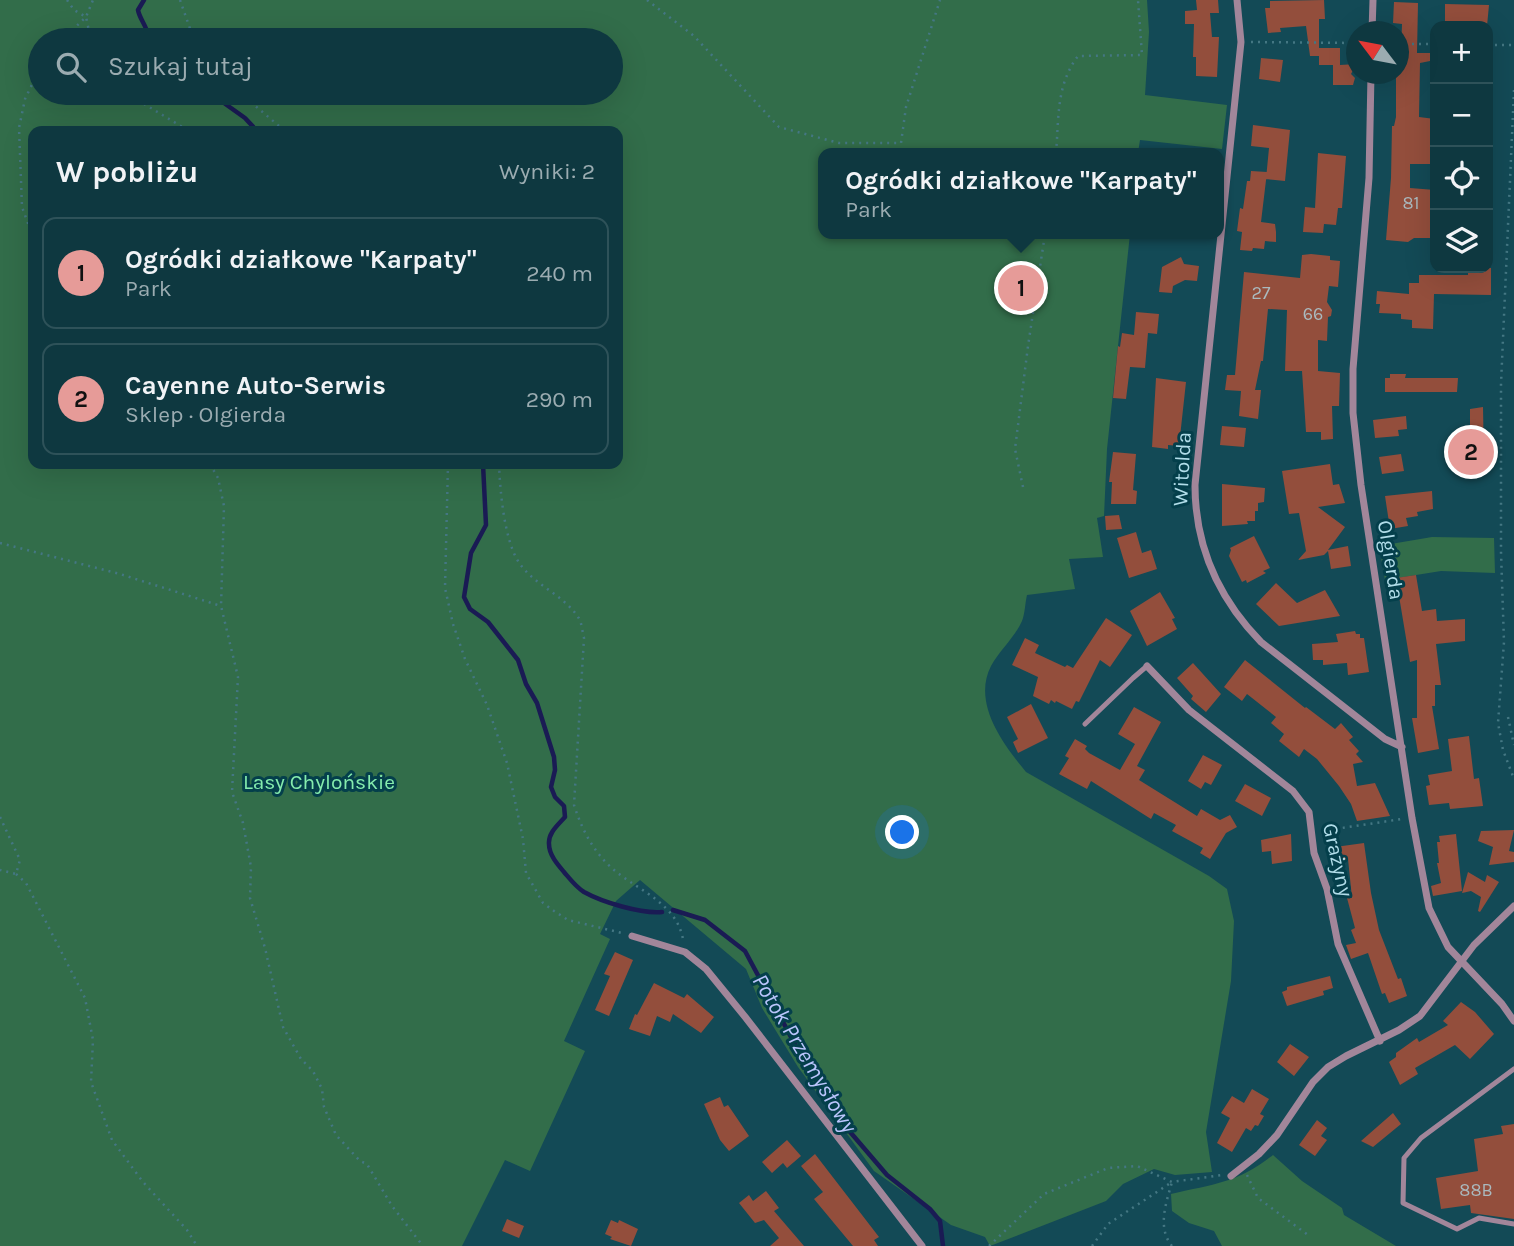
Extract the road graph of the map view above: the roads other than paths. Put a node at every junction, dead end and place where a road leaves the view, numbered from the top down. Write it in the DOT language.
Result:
graph roads {
  1 [pos="1237,0"];
  2 [pos="1373,0"];
  3 [pos="1372,21"];
  4 [pos="1371,84"];
  5 [pos="1224,181"];
  6 [pos="1218,239"];
  7 [pos="1147,666"];
  8 [pos="1085,724"];
  9 [pos="1402,747"];
  10 [pos="1514,906"];
  11 [pos="632,936"];
  12 [pos="1461,961"];
  13 [pos="1514,1021"];
  14 [pos="1380,1041"];
  15 [pos="1514,1069"];
  16 [pos="1231,1176"];
  17 [pos="1514,1224"];
  18 [pos="922,1246"];
  1 -- 5 [label="street, Witolda"];
  2 -- 3 [label="street"];
  4 -- 9 [label="street, Olgierda"];
  6 -- 9 [label="street, Witolda"];
  7 -- 8 [label="lane"];
  7 -- 14 [label="street, Grażyny"];
  9 -- 12 [label="street, Olgierda"];
  10 -- 12 [label="street"];
  11 -- 18 [label="street"];
  12 -- 13 [label="street, Olgierda"];
  12 -- 14 [label="street"];
  14 -- 16 [label="street"];
  15 -- 17 [label="lane"];
}
